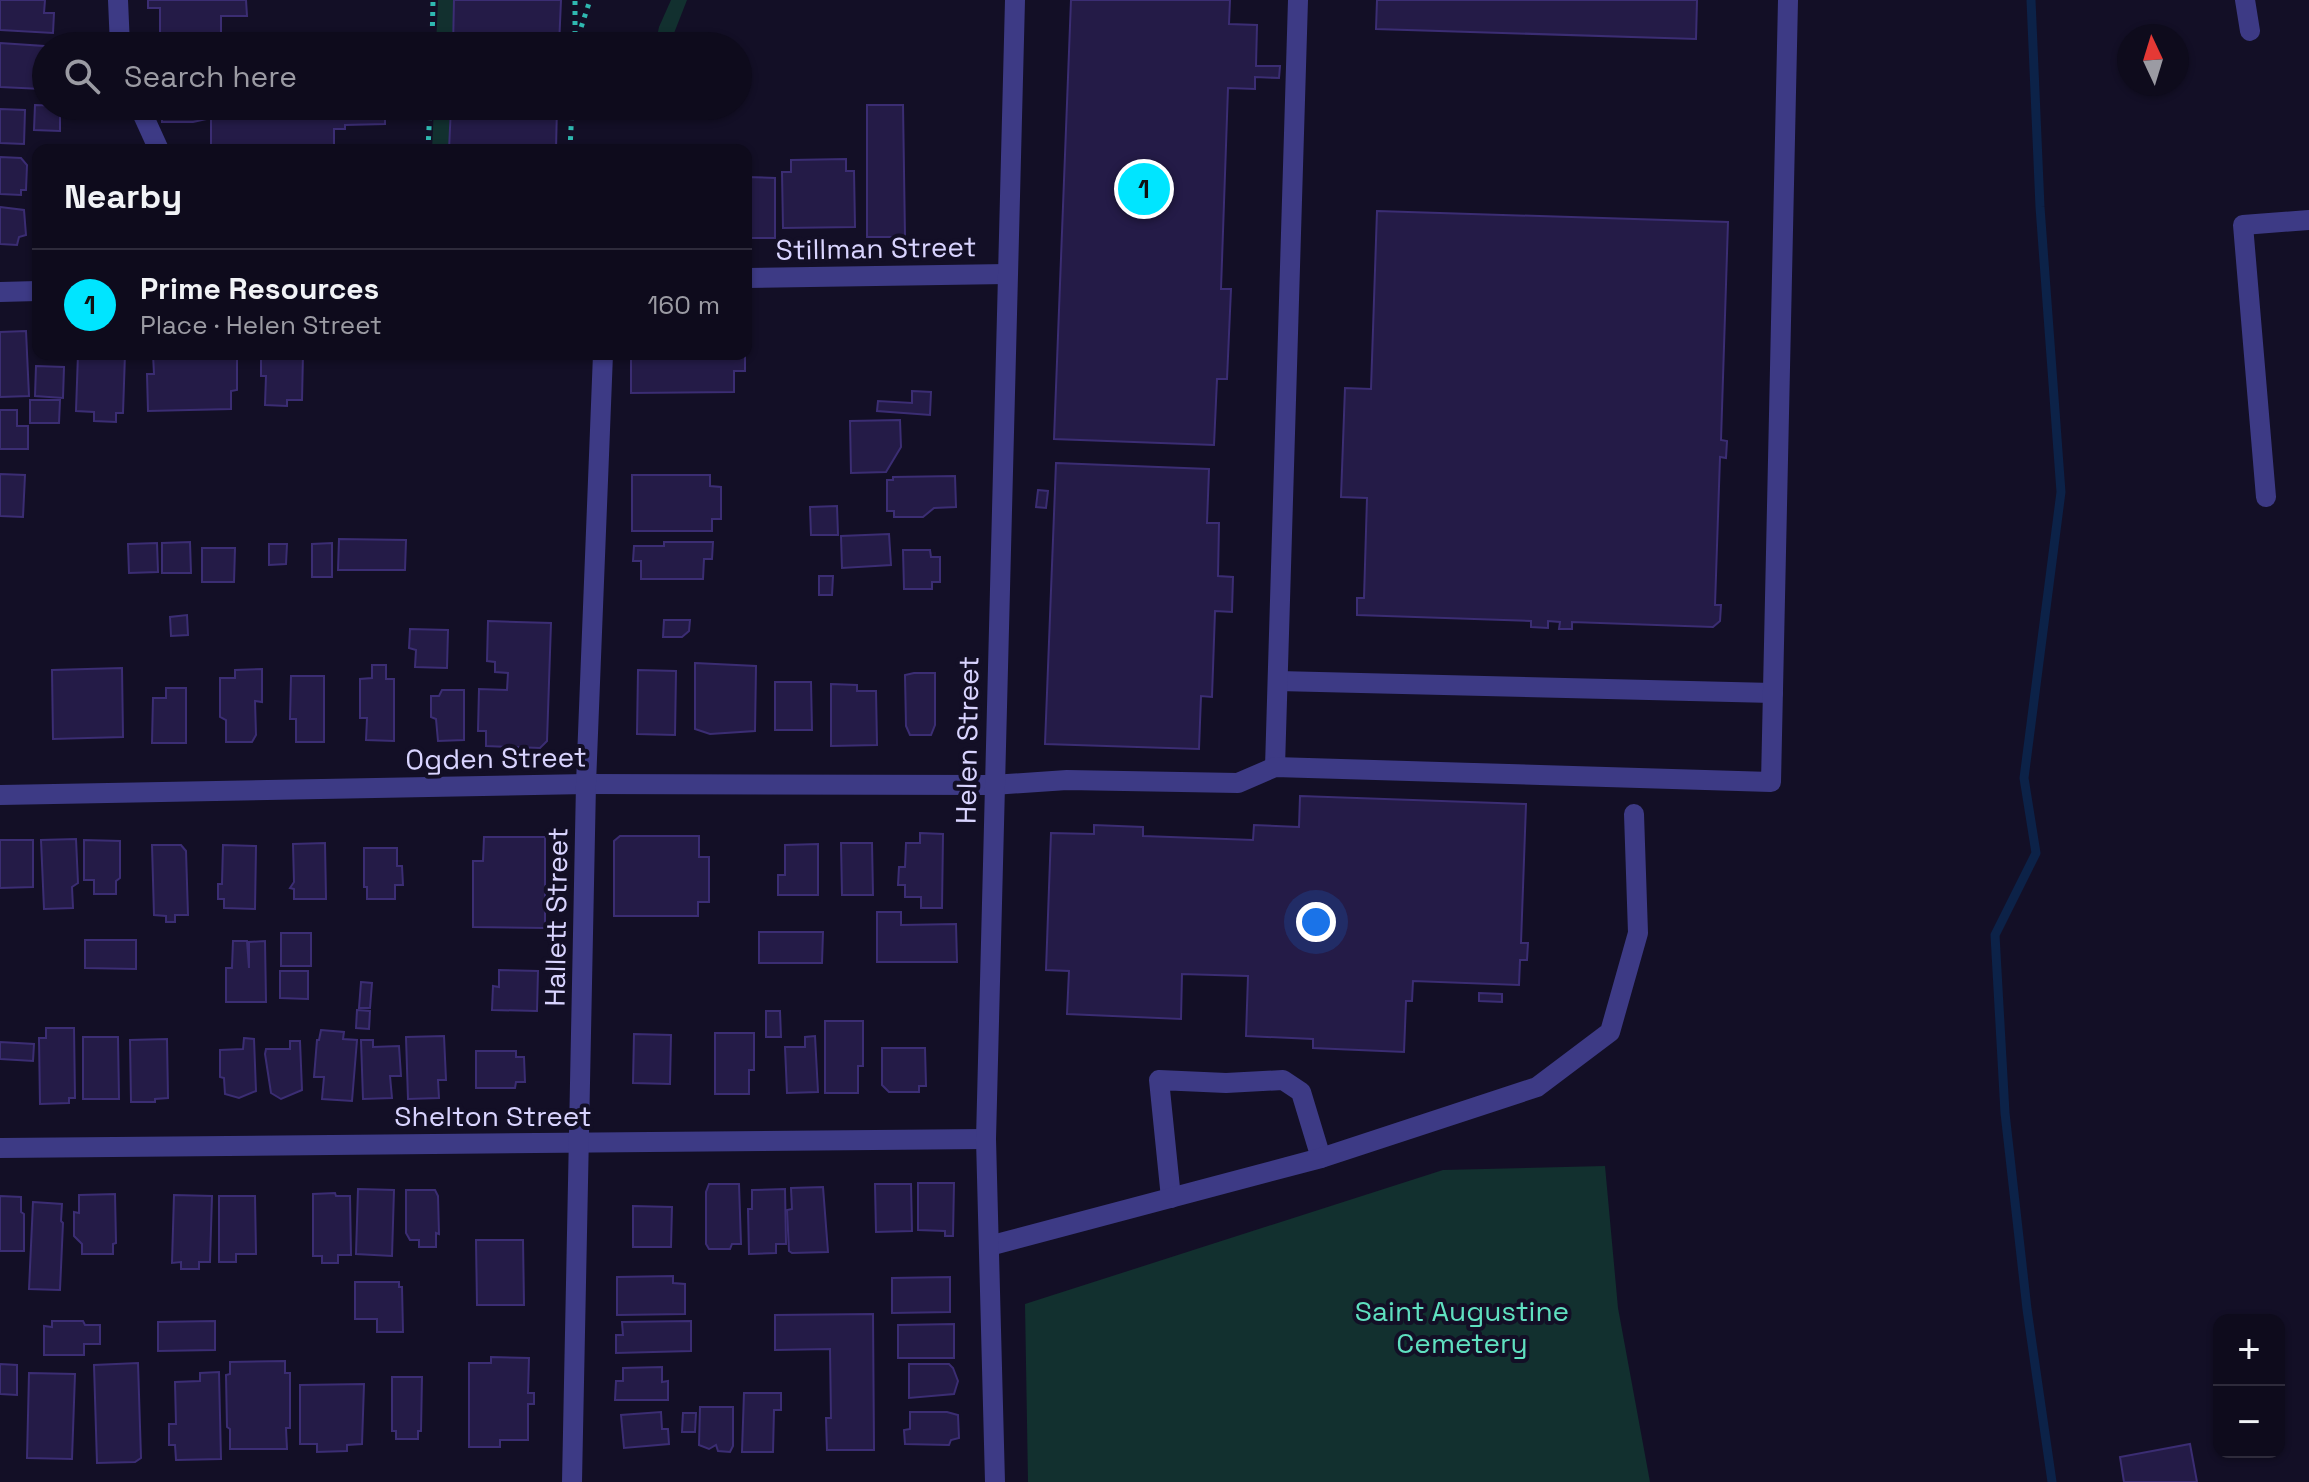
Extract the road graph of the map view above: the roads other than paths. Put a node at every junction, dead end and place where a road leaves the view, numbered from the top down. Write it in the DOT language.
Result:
graph roads {
  1 [pos="118,0"];
  2 [pos="1015,0"];
  3 [pos="1298,0"];
  4 [pos="1788,0"];
  5 [pos="2245,0"];
  6 [pos="2250,31"];
  7 [pos="119,32"];
  8 [pos="145,120"];
  9 [pos="156,144"];
  10 [pos="2309,220"];
  11 [pos="1007,274"];
  12 [pos="752,278"];
  13 [pos="32,291"];
  14 [pos="0,292"];
  15 [pos="603,360"];
  16 [pos="2266,497"];
  17 [pos="1278,681"];
  18 [pos="1773,693"];
  19 [pos="1275,767"];
  20 [pos="586,784"];
  21 [pos="993,785"];
  22 [pos="0,795"];
  23 [pos="1634,814"];
  24 [pos="986,1139"];
  25 [pos="580,1143"];
  26 [pos="0,1148"];
  27 [pos="1321,1158"];
  28 [pos="1171,1198"];
  29 [pos="989,1246"];
  30 [pos="572,1482"];
  31 [pos="995,1482"];
  1 -- 7 [label="street"];
  2 -- 11 [label="street, Helen Street"];
  3 -- 17 [label="street"];
  4 -- 18 [label="street"];
  5 -- 6 [label="street"];
  8 -- 9 [label="street"];
  10 -- 16 [label="street"];
  11 -- 12 [label="street, Stillman Street"];
  11 -- 21 [label="street, Helen Street"];
  13 -- 14 [label="street"];
  15 -- 20 [label="street, Hallett Street"];
  17 -- 18 [label="street"];
  17 -- 19 [label="street"];
  18 -- 19 [label="street"];
  19 -- 21 [label="street, Ogden Street"];
  20 -- 21 [label="street, Ogden Street"];
  20 -- 22 [label="street, Ogden Street"];
  20 -- 25 [label="street, Hallett Street"];
  21 -- 24 [label="street, Helen Street"];
  23 -- 27 [label="street"];
  24 -- 25 [label="street, Shelton Street"];
  24 -- 29 [label="street, Helen Street"];
  25 -- 26 [label="street, Shelton Street"];
  25 -- 30 [label="street, Hallett Street"];
  27 -- 28 [label="street"];
  27 -- 28 [label="street"];
  28 -- 29 [label="street"];
  29 -- 31 [label="street, Helen Street"];
}
